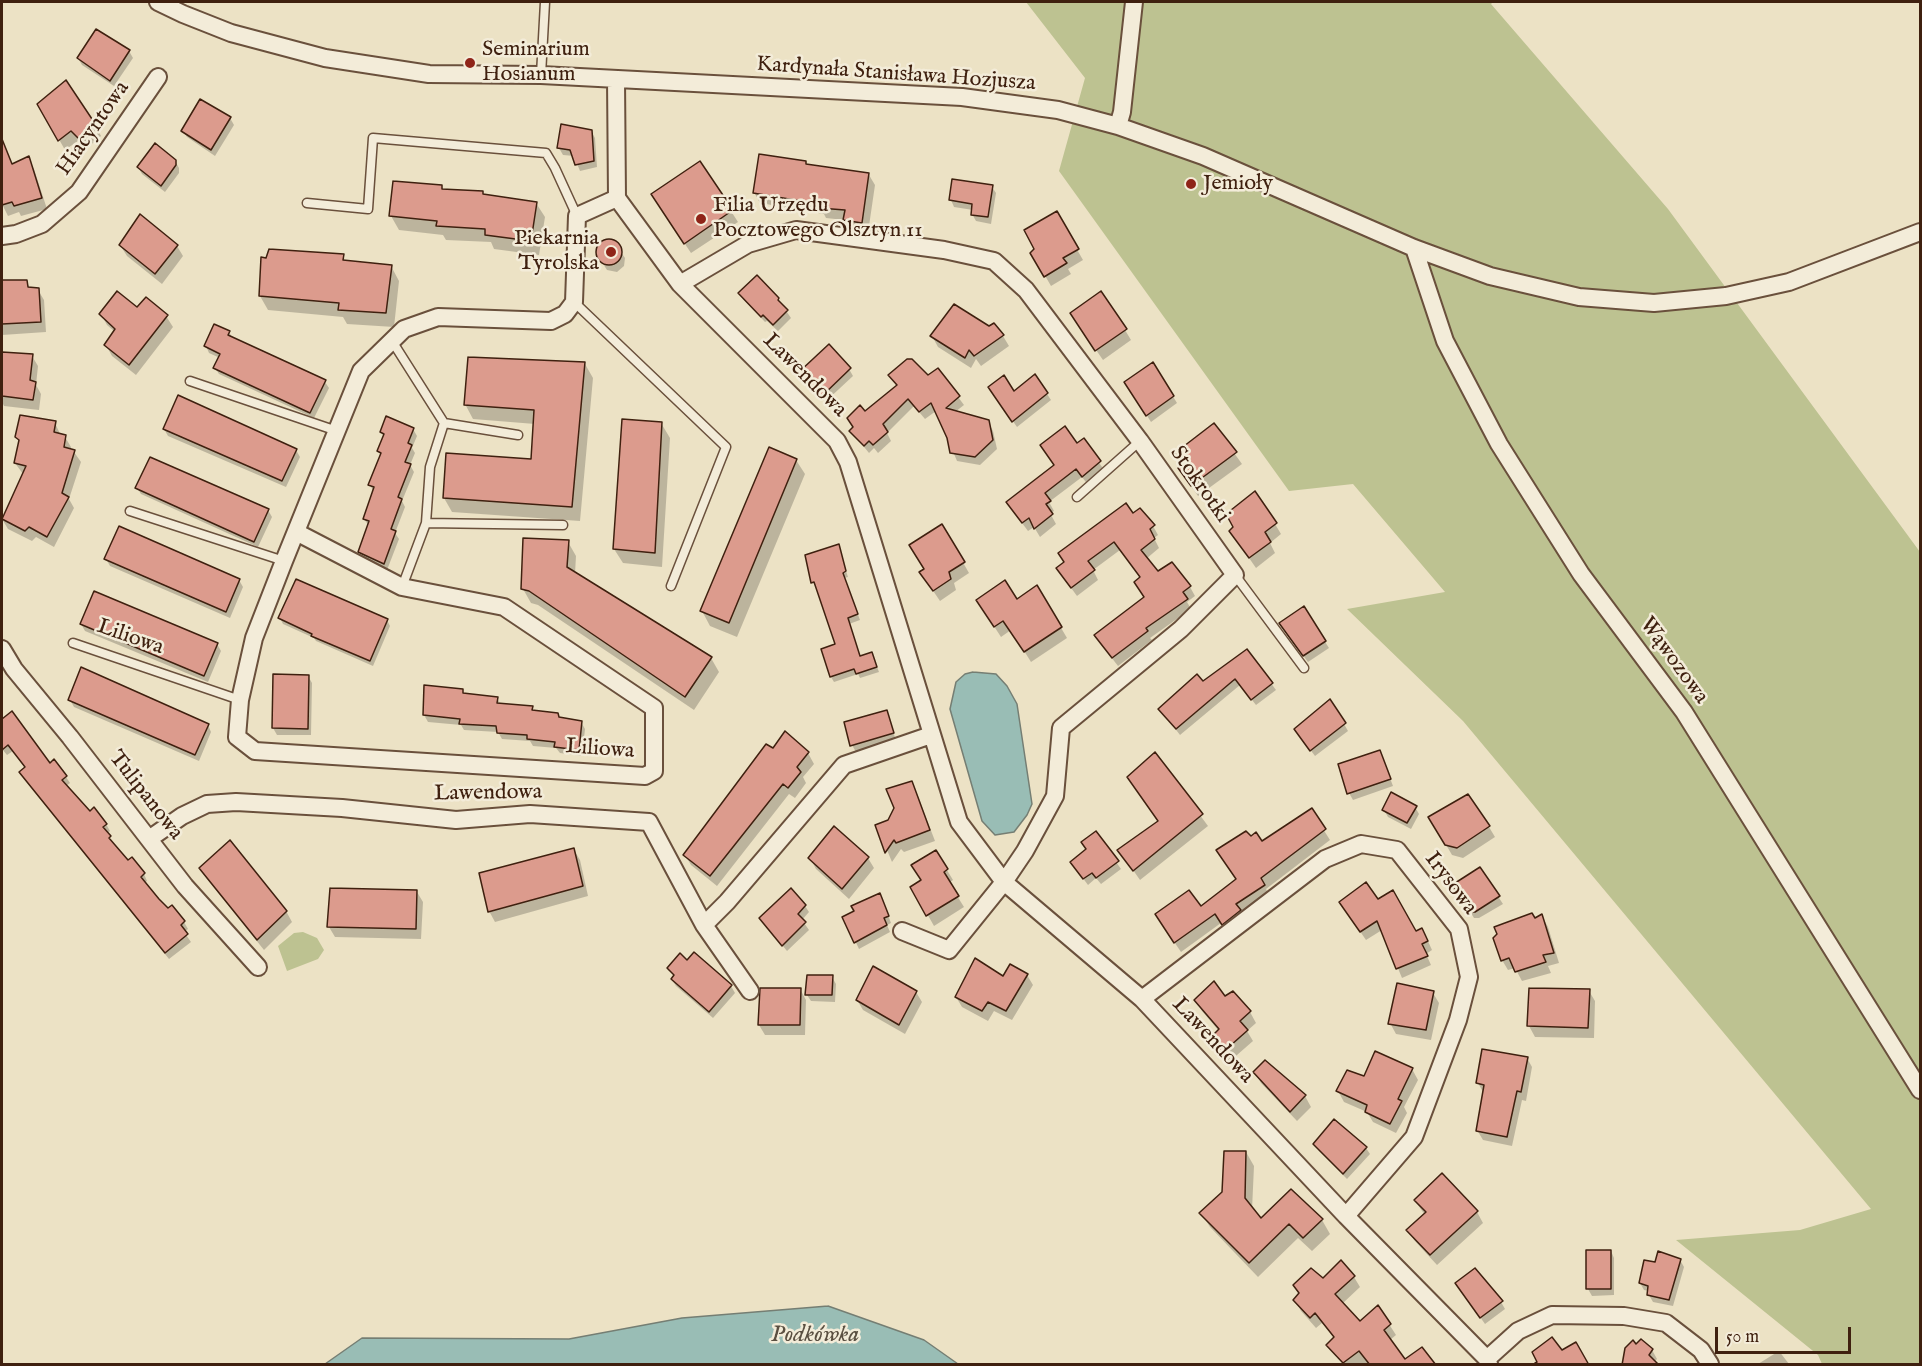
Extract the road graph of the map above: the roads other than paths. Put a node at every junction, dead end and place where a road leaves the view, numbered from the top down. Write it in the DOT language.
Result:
graph roads {
  1 [pos="158,2"];
  2 [pos="545,2"];
  3 [pos="1134,2"];
  4 [pos="541,75"];
  5 [pos="158,77"];
  6 [pos="616,80"];
  7 [pos="1118,126"];
  8 [pos="617,198"];
  9 [pos="307,203"];
  10 [pos="577,216"];
  11 [pos="1920,232"];
  12 [pos="2,236"];
  13 [pos="1414,248"];
  14 [pos="680,284"];
  15 [pos="574,302"];
  16 [pos="392,341"];
  17 [pos="190,381"];
  18 [pos="444,423"];
  19 [pos="337,431"];
  20 [pos="518,435"];
  21 [pos="1140,441"];
  22 [pos="1077,497"];
  23 [pos="130,511"];
  24 [pos="426,523"];
  25 [pos="563,525"];
  26 [pos="296,532"];
  27 [pos="284,561"];
  28 [pos="1235,575"];
  29 [pos="671,586"];
  30 [pos="402,587"];
  31 [pos="73,643"];
  32 [pos="2,649"];
  33 [pos="1304,668"];
  34 [pos="240,700"];
  35 [pos="931,735"];
  36 [pos="149,839"];
  37 [pos="1004,882"];
  38 [pos="704,925"];
  39 [pos="902,931"];
  40 [pos="258,967"];
  41 [pos="750,991"];
  42 [pos="1142,999"];
  43 [pos="1920,1090"];
  44 [pos="1346,1216"];
  45 [pos="1488,1362"];
  46 [pos="1710,1365"];
  1 -- 4 [label="street, Kardynała Stanisława Hozjusza"];
  2 -- 4 [label="lane"];
  3 -- 7 [label="street"];
  4 -- 6 [label="street, Kardynała Stanisława Hozjusza"];
  5 -- 12 [label="street, Hiacyntowa"];
  6 -- 7 [label="street, Kardynała Stanisława Hozjusza"];
  6 -- 8 [label="street"];
  7 -- 13 [label="street, Kardynała Stanisława Hozjusza"];
  8 -- 10 [label="street"];
  8 -- 14 [label="street, Lawendowa"];
  9 -- 10 [label="lane"];
  10 -- 15 [label="street"];
  11 -- 13 [label="street, Kardynała Stanisława Hozjusza"];
  13 -- 43 [label="street, Wąwozowa"];
  14 -- 21 [label="street, Stokrotki"];
  14 -- 35 [label="street, Lawendowa"];
  15 -- 16 [label="street, Liliowa"];
  15 -- 29 [label="lane"];
  16 -- 18 [label="lane"];
  16 -- 19 [label="street, Liliowa"];
  17 -- 19 [label="lane"];
  18 -- 20 [label="lane"];
  18 -- 24 [label="lane"];
  19 -- 26 [label="street, Liliowa"];
  21 -- 22 [label="lane"];
  21 -- 28 [label="street, Stokrotki"];
  23 -- 27 [label="lane"];
  24 -- 25 [label="lane"];
  24 -- 30 [label="lane"];
  26 -- 27 [label="street, Liliowa"];
  26 -- 30 [label="street, Liliowa"];
  27 -- 34 [label="street, Liliowa"];
  28 -- 33 [label="lane"];
  28 -- 37 [label="street"];
  30 -- 34 [label="street, Liliowa"];
  31 -- 34 [label="lane, Liliowa"];
  32 -- 36 [label="street, Tulipanowa"];
  35 -- 37 [label="street, Lawendowa"];
  35 -- 38 [label="street"];
  36 -- 38 [label="street, Lawendowa"];
  36 -- 40 [label="street, Tulipanowa"];
  37 -- 39 [label="street"];
  37 -- 42 [label="street, Lawendowa"];
  38 -- 41 [label="street, Lawendowa"];
  42 -- 44 [label="street, Lawendowa"];
  42 -- 44 [label="street, Irysowa"];
  44 -- 45 [label="street, Lawendowa"];
  45 -- 46 [label="street"];
}
